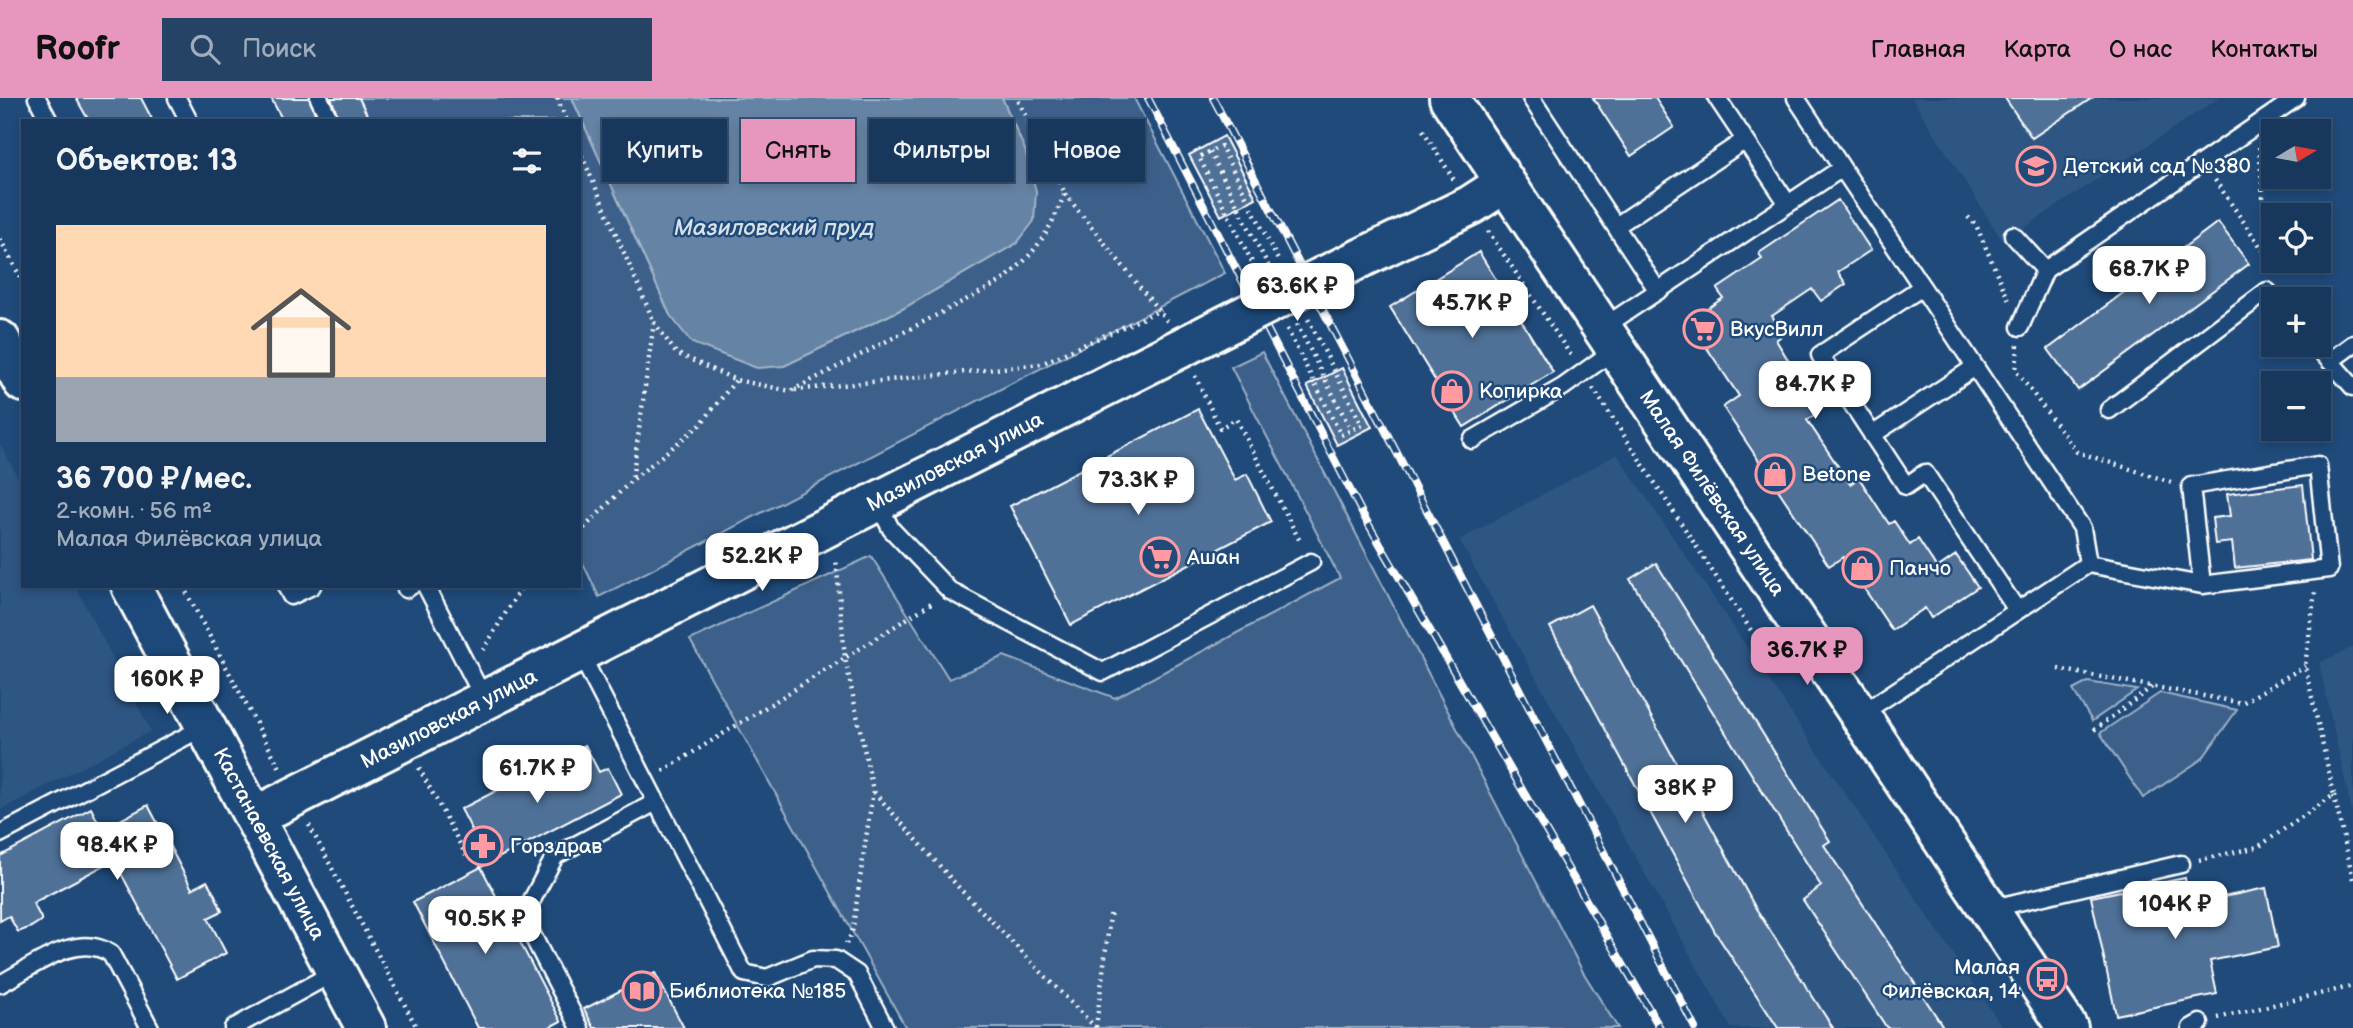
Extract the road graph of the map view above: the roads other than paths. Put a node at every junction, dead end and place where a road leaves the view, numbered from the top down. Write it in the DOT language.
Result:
graph roads {
  1 [pos="37,98"];
  2 [pos="177,98"];
  3 [pos="319,98"];
  4 [pos="1449,98"];
  5 [pos="1531,98"];
  6 [pos="1717,98"];
  7 [pos="1796,98"];
  8 [pos="2296,98"];
  9 [pos="48,119"];
  10 [pos="188,119"];
  11 [pos="329,119"];
  12 [pos="1745,140"];
  13 [pos="1842,168"];
  14 [pos="1505,183"];
  15 [pos="1788,204"];
  16 [pos="1616,226"];
  17 [pos="2013,235"];
  18 [pos="2045,270"];
  19 [pos="1922,288"];
  20 [pos="1658,291"];
  21 [pos="2261,302"];
  22 [pos="2020,327"];
  23 [pos="1609,339"];
  24 [pos="0,340"];
  25 [pos="2353,344"];
  26 [pos="2326,357"];
  27 [pos="2330,361"];
  28 [pos="1975,367"];
  29 [pos="21,379"];
  30 [pos="2353,387"];
  31 [pos="2109,410"];
  32 [pos="1872,435"];
  33 [pos="1472,440"];
  34 [pos="877,501"];
  35 [pos="1311,562"];
  36 [pos="2088,564"];
  37 [pos="2202,585"];
  38 [pos="132,588"];
  39 [pos="287,588"];
  40 [pos="308,588"];
  41 [pos="427,588"];
  42 [pos="2017,610"];
  43 [pos="580,653"];
  44 [pos="485,701"];
  45 [pos="1861,713"];
  46 [pos="206,726"];
  47 [pos="656,802"];
  48 [pos="254,817"];
  49 [pos="0,834"];
  50 [pos="2181,864"];
  51 [pos="1993,913"];
  52 [pos="336,971"];
  53 [pos="0,984"];
  54 [pos="150,1028"];
  55 [pos="233,1028"];
  56 [pos="366,1028"];
  57 [pos="580,1028"];
  58 [pos="885,1028"];
  59 [pos="2068,1028"];
  1 -- 9 [label="lane"];
  2 -- 10 [label="lane"];
  3 -- 11 [label="lane"];
  4 -- 14 [label="street, Малая Филёвская улица"];
  5 -- 16 [label="lane"];
  6 -- 12 [label="lane"];
  7 -- 13 [label="lane"];
  8 -- 18 [label="lane"];
  12 -- 15 [label="lane"];
  12 -- 16 [label="lane"];
  13 -- 15 [label="lane"];
  13 -- 19 [label="lane"];
  14 -- 23 [label="street, Малая Филёвская улица"];
  14 -- 34 [label="street, Мазиловская улица, bridge"];
  15 -- 20 [label="lane"];
  16 -- 20 [label="lane"];
  17 -- 18 [label="lane"];
  18 -- 22 [label="lane"];
  19 -- 28 [label="lane"];
  19 -- 32 [label="lane"];
  20 -- 23 [label="lane"];
  21 -- 31 [label="lane"];
  23 -- 33 [label="lane"];
  23 -- 45 [label="street, Малая Филёвская улица"];
  24 -- 29 [label="street"];
  25 -- 27 [label="lane"];
  26 -- 27 [label="lane"];
  27 -- 30 [label="lane"];
  28 -- 32 [label="lane"];
  28 -- 36 [label="lane"];
  32 -- 42 [label="lane"];
  34 -- 35 [label="lane"];
  34 -- 43 [label="street, Мазиловская улица"];
  36 -- 37 [label="lane"];
  36 -- 42 [label="lane"];
  37 -- 37 [label="lane"];
  38 -- 46 [label="street, Кастанаевская улица"];
  39 -- 40 [label="lane"];
  41 -- 44 [label="lane"];
  42 -- 45 [label="lane"];
  43 -- 44 [label="street, Мазиловская улица"];
  43 -- 47 [label="lane"];
  44 -- 48 [label="street, Мазиловская улица"];
  45 -- 51 [label="street, Малая Филёвская улица"];
  46 -- 48 [label="street, Кастанаевская улица"];
  46 -- 49 [label="lane"];
  47 -- 57 [label="lane"];
  47 -- 58 [label="lane"];
  48 -- 52 [label="street, Кастанаевская улица"];
  50 -- 51 [label="lane"];
  51 -- 59 [label="street, Малая Филёвская улица"];
  52 -- 55 [label="lane"];
  52 -- 56 [label="street, Кастанаевская улица"];
  53 -- 54 [label="lane"];
}
